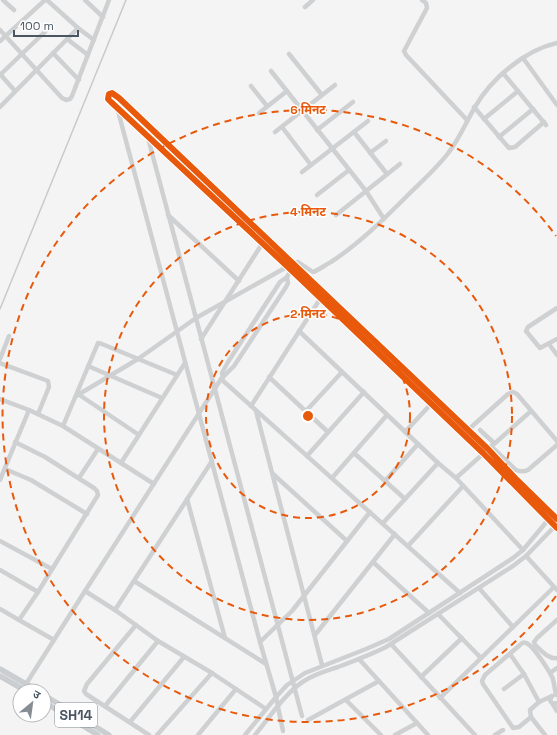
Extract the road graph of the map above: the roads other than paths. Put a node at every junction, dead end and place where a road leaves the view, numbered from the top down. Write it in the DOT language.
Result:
graph roads {
  1 [pos="3,0"];
  2 [pos="46,0"];
  3 [pos="85,0"];
  4 [pos="109,0"];
  5 [pos="422,0"];
  6 [pos="312,1"];
  7 [pos="305,7"];
  8 [pos="14,10"];
  9 [pos="103,17"];
  10 [pos="52,25"];
  11 [pos="78,28"];
  12 [pos="0,30"];
  13 [pos="6,36"];
  14 [pos="67,40"];
  15 [pos="94,40"];
  16 [pos="0,41"];
  17 [pos="557,43"];
  18 [pos="53,53"];
  19 [pos="22,54"];
  20 [pos="290,54"];
  21 [pos="88,55"];
  22 [pos="523,58"];
  23 [pos="36,70"];
  24 [pos="271,71"];
  25 [pos="502,73"];
  26 [pos="0,74"];
  27 [pos="79,80"];
  28 [pos="251,86"];
  29 [pos="335,86"];
  30 [pos="16,91"];
  31 [pos="287,91"];
  32 [pos="518,91"];
  33 [pos="322,95"];
  34 [pos="353,102"];
  35 [pos="557,105"];
  36 [pos="267,106"];
  37 [pos="0,107"];
  38 [pos="474,107"];
  39 [pos="118,109"];
  40 [pos="533,109"];
  41 [pos="302,111"];
  42 [pos="259,113"];
  43 [pos="484,119"];
  44 [pos="467,120"];
  45 [pos="368,121"];
  46 [pos="282,127"];
  47 [pos="317,130"];
  48 [pos="275,132"];
  49 [pos="354,132"];
  50 [pos="499,137"];
  51 [pos="148,138"];
  52 [pos="386,141"];
  53 [pos="332,149"];
  54 [pos="370,153"];
  55 [pos="400,164"];
  56 [pos="311,165"];
  57 [pos="349,170"];
  58 [pos="302,172"];
  59 [pos="388,174"];
  60 [pos="366,192"];
  61 [pos="317,195"];
  62 [pos="168,215"];
  63 [pos="336,215"];
  64 [pos="384,219"];
  65 [pos="262,244"];
  66 [pos="292,264"];
  67 [pos="289,269"];
  68 [pos="313,272"];
  69 [pos="308,278"];
  70 [pos="239,281"];
  71 [pos="320,299"];
  72 [pos="226,301"];
  73 [pos="557,308"];
  74 [pos="196,318"];
  75 [pos="177,331"];
  76 [pos="299,331"];
  77 [pos="9,336"];
  78 [pos="201,339"];
  79 [pos="557,339"];
  80 [pos="549,344"];
  81 [pos="557,355"];
  82 [pos="0,359"];
  83 [pos="138,359"];
  84 [pos="0,363"];
  85 [pos="185,363"];
  86 [pos="88,366"];
  87 [pos="342,372"];
  88 [pos="110,375"];
  89 [pos="177,375"];
  90 [pos="222,378"];
  91 [pos="269,378"];
  92 [pos="215,389"];
  93 [pos="364,392"];
  94 [pos="77,395"];
  95 [pos="162,398"];
  96 [pos="0,400"];
  97 [pos="431,404"];
  98 [pos="251,406"];
  99 [pos="29,410"];
  100 [pos="256,410"];
  101 [pos="306,411"];
  102 [pos="532,411"];
  103 [pos="199,413"];
  104 [pos="38,414"];
  105 [pos="387,415"];
  106 [pos="63,426"];
  107 [pos="468,430"];
  108 [pos="480,430"];
  109 [pos="328,432"];
  110 [pos="405,432"];
  111 [pos="139,435"];
  112 [pos="557,441"];
  113 [pos="15,442"];
  114 [pos="418,444"];
  115 [pos="557,445"];
  116 [pos="491,446"];
  117 [pos="98,448"];
  118 [pos="354,453"];
  119 [pos="483,453"];
  120 [pos="307,456"];
  121 [pos="212,461"];
  122 [pos="121,463"];
  123 [pos="438,463"];
  124 [pos="5,469"];
  125 [pos="525,472"];
  126 [pos="272,473"];
  127 [pos="79,478"];
  128 [pos="332,478"];
  129 [pos="456,478"];
  130 [pos="0,480"];
  131 [pos="517,480"];
  132 [pos="385,482"];
  133 [pos="154,484"];
  134 [pos="463,486"];
  135 [pos="187,498"];
  136 [pos="405,499"];
  137 [pos="370,512"];
  138 [pos="87,514"];
  139 [pos="557,519"];
  140 [pos="548,520"];
  141 [pos="383,523"];
  142 [pos="556,528"];
  143 [pos="395,534"];
  144 [pos="0,541"];
  145 [pos="347,541"];
  146 [pos="408,546"];
  147 [pos="523,550"];
  148 [pos="526,556"];
  149 [pos="373,562"];
  150 [pos="52,569"];
  151 [pos="0,570"];
  152 [pos="134,581"];
  153 [pos="479,588"];
  154 [pos="556,588"];
  155 [pos="85,591"];
  156 [pos="38,592"];
  157 [pos="460,593"];
  158 [pos="305,596"];
  159 [pos="0,609"];
  160 [pos="115,610"];
  161 [pos="429,613"];
  162 [pos="438,614"];
  163 [pos="19,620"];
  164 [pos="557,620"];
  165 [pos="136,625"];
  166 [pos="278,625"];
  167 [pos="514,627"];
  168 [pos="315,635"];
  169 [pos="225,638"];
  170 [pos="462,638"];
  171 [pos="54,640"];
  172 [pos="158,641"];
  173 [pos="260,642"];
  174 [pos="391,644"];
  175 [pos="510,654"];
  176 [pos="184,657"];
  177 [pos="481,658"];
  178 [pos="557,658"];
  179 [pos="359,659"];
  180 [pos="266,664"];
  181 [pos="322,665"];
  182 [pos="557,668"];
  183 [pos="0,669"];
  184 [pos="212,673"];
  185 [pos="524,674"];
  186 [pos="550,674"];
  187 [pos="0,676"];
  188 [pos="421,677"];
  189 [pos="292,681"];
  190 [pos="379,681"];
  191 [pos="12,683"];
  192 [pos="24,683"];
  193 [pos="27,683"];
  194 [pos="556,683"];
  195 [pos="294,688"];
  196 [pos="236,689"];
  197 [pos="504,689"];
  198 [pos="555,695"];
  199 [pos="276,697"];
  200 [pos="440,698"];
  201 [pos="52,700"];
  202 [pos="346,700"];
  203 [pos="539,702"];
  204 [pos="554,703"];
  205 [pos="104,706"];
  206 [pos="52,707"];
  207 [pos="278,708"];
  208 [pos="266,709"];
  209 [pos="557,711"];
  210 [pos="302,716"];
  211 [pos="531,717"];
  212 [pos="308,720"];
  213 [pos="130,722"];
  214 [pos="417,723"];
  215 [pos="503,730"];
  216 [pos="283,731"];
  217 [pos="246,734"];
  218 [pos="98,735"];
  219 [pos="109,735"];
  220 [pos="149,735"];
  221 [pos="157,735"];
  222 [pos="198,735"];
  223 [pos="255,735"];
  224 [pos="381,735"];
  225 [pos="396,735"];
  226 [pos="428,735"];
  227 [pos="474,735"];
  228 [pos="495,735"];
  229 [pos="545,735"];
  1 -- 8 [label="street"];
  2 -- 11 [label="street"];
  2 -- 13 [label="street"];
  3 -- 9 [label="street"];
  4 -- 9 [label="street"];
  5 -- 44 [label="street"];
  6 -- 7 [label="street"];
  9 -- 15 [label="street"];
  10 -- 19 [label="street"];
  11 -- 14 [label="street"];
  11 -- 15 [label="street"];
  12 -- 13 [label="street"];
  13 -- 16 [label="street"];
  13 -- 19 [label="street"];
  14 -- 18 [label="street"];
  14 -- 21 [label="street"];
  15 -- 21 [label="street"];
  17 -- 22 [label="street"];
  18 -- 23 [label="street"];
  18 -- 27 [label="street"];
  19 -- 23 [label="street"];
  19 -- 26 [label="street"];
  20 -- 33 [label="street"];
  21 -- 27 [label="street"];
  22 -- 25 [label="street"];
  22 -- 35 [label="street"];
  23 -- 27 [label="street"];
  23 -- 30 [label="street"];
  24 -- 31 [label="street"];
  25 -- 32 [label="street"];
  25 -- 38 [label="street"];
  26 -- 30 [label="street"];
  28 -- 36 [label="street"];
  29 -- 33 [label="street"];
  30 -- 37 [label="street"];
  31 -- 36 [label="street"];
  31 -- 41 [label="street"];
  32 -- 40 [label="street"];
  32 -- 43 [label="street"];
  33 -- 41 [label="street"];
  34 -- 47 [label="street"];
  36 -- 42 [label="street"];
  38 -- 43 [label="street"];
  38 -- 44 [label="street"];
  39 -- 51 [label="street"];
  39 -- 66 [label="street"];
  39 -- 75 [label="street"];
  40 -- 50 [label="street"];
  40 -- 50 [label="street"];
  41 -- 46 [label="street"];
  41 -- 47 [label="street"];
  43 -- 50 [label="street"];
  44 -- 64 [label="street"];
  45 -- 49 [label="street"];
  46 -- 48 [label="street"];
  46 -- 56 [label="street"];
  47 -- 53 [label="street"];
  49 -- 53 [label="street"];
  49 -- 54 [label="street"];
  51 -- 62 [label="street"];
  51 -- 65 [label="street"];
  52 -- 54 [label="street"];
  53 -- 56 [label="street"];
  53 -- 57 [label="street"];
  54 -- 59 [label="street"];
  55 -- 59 [label="street"];
  56 -- 58 [label="street"];
  57 -- 60 [label="street"];
  57 -- 61 [label="street"];
  59 -- 60 [label="street"];
  60 -- 63 [label="street"];
  60 -- 64 [label="street"];
  62 -- 70 [label="street"];
  62 -- 74 [label="street"];
  64 -- 68 [label="street"];
  65 -- 67 [label="street"];
  65 -- 70 [label="street"];
  66 -- 67 [label="street"];
  66 -- 68 [label="street"];
  66 -- 69 [label="street"];
  67 -- 71 [label="street"];
  67 -- 72 [label="street"];
  67 -- 90 [label="street"];
  68 -- 69 [label="street"];
  69 -- 107 [label="street"];
  70 -- 72 [label="street"];
  71 -- 76 [label="street"];
  71 -- 97 [label="street"];
  72 -- 74 [label="street"];
  72 -- 78 [label="street"];
  73 -- 80 [label="street"];
  74 -- 75 [label="street"];
  74 -- 78 [label="street"];
  75 -- 83 [label="street"];
  75 -- 85 [label="street"];
  76 -- 87 [label="street"];
  76 -- 91 [label="street"];
  77 -- 82 [label="street"];
  78 -- 92 [label="street"];
  79 -- 80 [label="street"];
  80 -- 81 [label="street"];
  83 -- 86 [label="street"];
  83 -- 88 [label="street"];
  83 -- 89 [label="street"];
  84 -- 104 [label="street"];
  85 -- 89 [label="street"];
  85 -- 103 [label="street"];
  86 -- 88 [label="street"];
  86 -- 94 [label="street"];
  87 -- 93 [label="street"];
  87 -- 101 [label="street"];
  88 -- 94 [label="street"];
  88 -- 95 [label="street"];
  89 -- 95 [label="street"];
  90 -- 92 [label="street"];
  90 -- 98 [label="street"];
  91 -- 98 [label="street"];
  91 -- 101 [label="street"];
  92 -- 103 [label="street"];
  92 -- 166 [label="street"];
  93 -- 105 [label="street"];
  93 -- 109 [label="street"];
  94 -- 106 [label="street"];
  94 -- 111 [label="street"];
  95 -- 111 [label="street"];
  96 -- 99 [label="street"];
  97 -- 110 [label="street"];
  97 -- 119 [label="street"];
  98 -- 100 [label="street"];
  99 -- 104 [label="street"];
  99 -- 113 [label="street"];
  100 -- 120 [label="street"];
  100 -- 126 [label="street"];
  101 -- 109 [label="street"];
  102 -- 107 [label="street"];
  102 -- 112 [label="street"];
  102 -- 116 [label="street"];
  103 -- 121 [label="street"];
  103 -- 133 [label="street"];
  104 -- 106 [label="street"];
  105 -- 110 [label="street"];
  105 -- 118 [label="street"];
  106 -- 117 [label="street"];
  107 -- 116 [label="street"];
  108 -- 116 [label="street"];
  109 -- 120 [label="street"];
  110 -- 114 [label="street"];
  111 -- 122 [label="street"];
  113 -- 124 [label="street"];
  113 -- 127 [label="street"];
  114 -- 123 [label="street"];
  114 -- 132 [label="street"];
  115 -- 125 [label="street"];
  116 -- 119 [label="street"];
  116 -- 125 [label="street"];
  116 -- 131 [label="street"];
  117 -- 122 [label="street"];
  117 -- 127 [label="street"];
  118 -- 128 [label="street"];
  118 -- 132 [label="street"];
  119 -- 129 [label="street"];
  119 -- 140 [label="street"];
  120 -- 128 [label="street"];
  121 -- 135 [label="street"];
  121 -- 173 [label="street"];
  122 -- 133 [label="street"];
  123 -- 129 [label="street"];
  123 -- 136 [label="street"];
  124 -- 130 [label="street"];
  124 -- 138 [label="street"];
  125 -- 131 [label="street"];
  126 -- 145 [label="street"];
  126 -- 158 [label="street"];
  127 -- 138 [label="street"];
  128 -- 137 [label="street"];
  129 -- 134 [label="street"];
  131 -- 139 [label="street"];
  132 -- 136 [label="street"];
  133 -- 155 [label="street"];
  134 -- 146 [label="street"];
  134 -- 147 [label="street"];
  135 -- 152 [label="street"];
  135 -- 169 [label="street"];
  136 -- 141 [label="street"];
  137 -- 141 [label="street"];
  137 -- 145 [label="street"];
  138 -- 150 [label="street"];
  140 -- 142 [label="street"];
  140 -- 147 [label="street"];
  141 -- 143 [label="street"];
  142 -- 148 [label="street"];
  143 -- 146 [label="street"];
  143 -- 149 [label="street"];
  144 -- 150 [label="street"];
  145 -- 158 [label="street"];
  146 -- 157 [label="street"];
  147 -- 157 [label="street"];
  148 -- 153 [label="street"];
  148 -- 154 [label="street"];
  149 -- 161 [label="street"];
  149 -- 168 [label="street"];
  150 -- 156 [label="street"];
  151 -- 156 [label="street"];
  152 -- 160 [label="street"];
  152 -- 169 [label="street"];
  153 -- 162 [label="street"];
  153 -- 167 [label="street"];
  154 -- 167 [label="street"];
  155 -- 160 [label="street"];
  155 -- 171 [label="street"];
  156 -- 163 [label="street"];
  157 -- 161 [label="street"];
  158 -- 166 [label="street"];
  158 -- 168 [label="street"];
  159 -- 163 [label="street"];
  160 -- 165 [label="street"];
  161 -- 181 [label="street"];
  162 -- 170 [label="street"];
  162 -- 174 [label="street"];
  163 -- 171 [label="street"];
  164 -- 178 [label="street"];
  165 -- 172 [label="street"];
  165 -- 205 [label="street"];
  166 -- 173 [label="street"];
  166 -- 189 [label="street"];
  167 -- 177 [label="street"];
  168 -- 181 [label="street"];
  169 -- 180 [label="street"];
  170 -- 177 [label="street"];
  170 -- 188 [label="street"];
  171 -- 193 [label="street"];
  172 -- 176 [label="street"];
  172 -- 205 [label="street"];
  173 -- 180 [label="street"];
  174 -- 179 [label="street"];
  174 -- 188 [label="street"];
  175 -- 185 [label="street"];
  175 -- 186 [label="street"];
  175 -- 211 [label="street"];
  176 -- 184 [label="street"];
  176 -- 213 [label="street"];
  177 -- 200 [label="street"];
  179 -- 190 [label="street"];
  179 -- 195 [label="street"];
  180 -- 199 [label="street"];
  181 -- 189 [label="street"];
  182 -- 186 [label="street"];
  183 -- 192 [label="main road, SH14"];
  184 -- 196 [label="street"];
  184 -- 221 [label="street"];
  185 -- 197 [label="street"];
  185 -- 203 [label="street"];
  186 -- 194 [label="street"];
  187 -- 191 [label="main road"];
  188 -- 200 [label="street"];
  189 -- 195 [label="street"];
  189 -- 199 [label="street"];
  190 -- 202 [label="street"];
  190 -- 214 [label="street"];
  194 -- 198 [label="street"];
  195 -- 207 [label="street"];
  195 -- 210 [label="street"];
  196 -- 208 [label="street"];
  196 -- 222 [label="street"];
  198 -- 203 [label="street"];
  198 -- 204 [label="street"];
  199 -- 207 [label="street"];
  199 -- 208 [label="street"];
  200 -- 227 [label="street"];
  201 -- 219 [label="main road, SH14"];
  202 -- 212 [label="street"];
  202 -- 224 [label="street"];
  203 -- 211 [label="street"];
  204 -- 209 [label="street"];
  205 -- 213 [label="street"];
  206 -- 218 [label="main road, SH14"];
  207 -- 216 [label="street"];
  207 -- 223 [label="street"];
  208 -- 217 [label="street"];
  211 -- 229 [label="street"];
  213 -- 220 [label="street"];
  214 -- 225 [label="street"];
  214 -- 226 [label="street"];
  215 -- 228 [label="street"];
}
